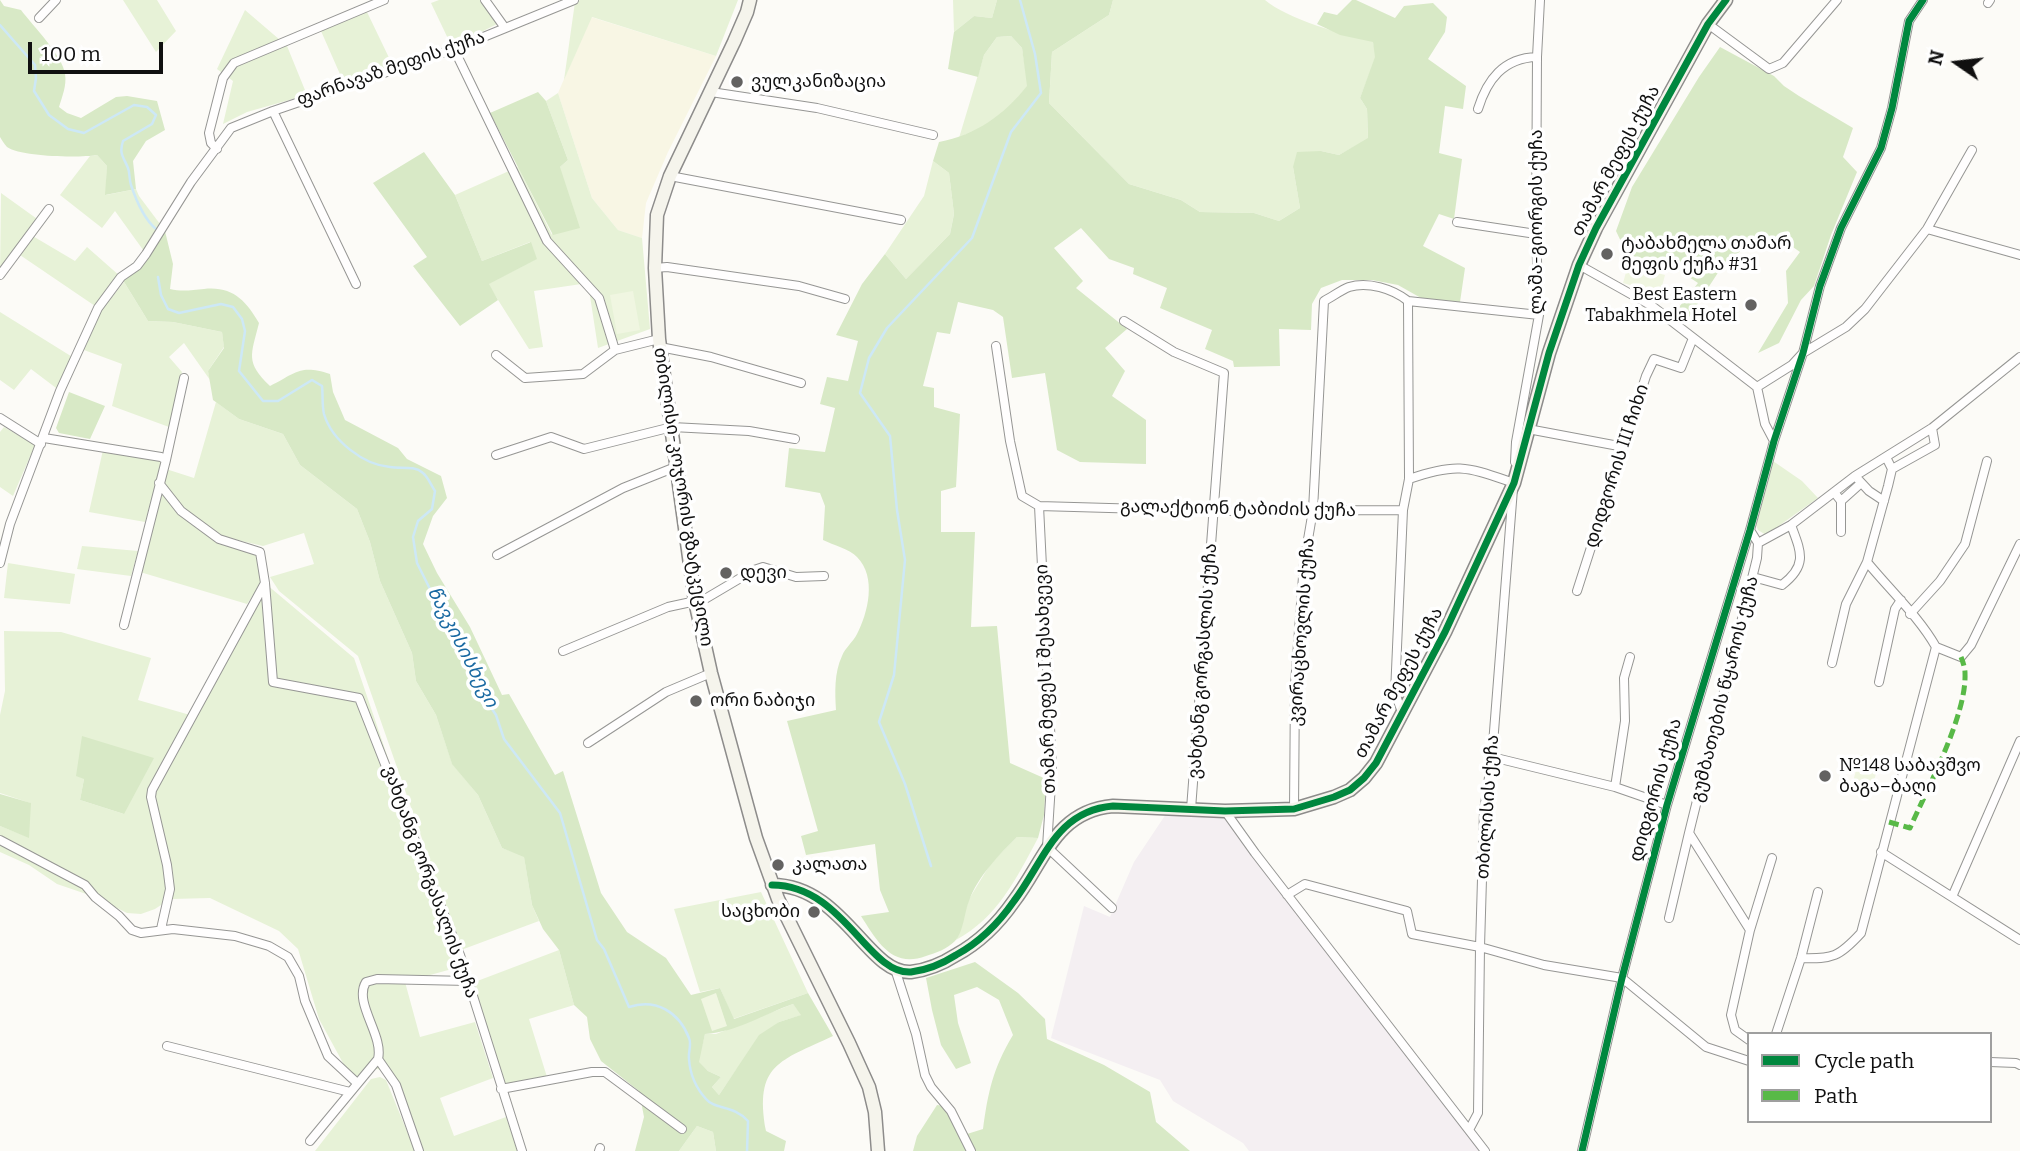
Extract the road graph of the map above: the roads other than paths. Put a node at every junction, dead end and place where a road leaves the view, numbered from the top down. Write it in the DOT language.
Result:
graph roads {
  1 [pos="56,0"];
  2 [pos="384,0"];
  3 [pos="485,0"];
  4 [pos="750,0"];
  5 [pos="1726,0"];
  6 [pos="1837,0"];
  7 [pos="1923,0"];
  8 [pos="572,1"];
  9 [pos="1538,1"];
  10 [pos="39,18"];
  11 [pos="1707,24"];
  12 [pos="505,28"];
  13 [pos="454,49"];
  14 [pos="1537,57"];
  15 [pos="711,92"];
  16 [pos="1478,109"];
  17 [pos="273,111"];
  18 [pos="933,135"];
  19 [pos="216,149"];
  20 [pos="1972,150"];
  21 [pos="670,176"];
  22 [pos="49,209"];
  23 [pos="901,220"];
  24 [pos="1457,222"];
  25 [pos="1927,229"];
  26 [pos="1536,234"];
  27 [pos="2020,255"];
  28 [pos="1579,265"];
  29 [pos="655,268"];
  30 [pos="0,275"];
  31 [pos="356,284"];
  32 [pos="845,299"];
  33 [pos="1408,301"];
  34 [pos="1539,315"];
  35 [pos="1124,321"];
  36 [pos="1693,338"];
  37 [pos="660,343"];
  38 [pos="996,346"];
  39 [pos="615,350"];
  40 [pos="1803,353"];
  41 [pos="496,355"];
  42 [pos="2020,357"];
  43 [pos="184,378"];
  44 [pos="801,383"];
  45 [pos="1757,387"];
  46 [pos="2,423"];
  47 [pos="672,427"];
  48 [pos="1932,428"];
  49 [pos="1528,429"];
  50 [pos="795,439"];
  51 [pos="42,441"];
  52 [pos="1774,442"];
  53 [pos="1624,447"];
  54 [pos="496,455"];
  55 [pos="1886,457"];
  56 [pos="166,460"];
  57 [pos="1987,461"];
  58 [pos="678,466"];
  59 [pos="1892,469"];
  60 [pos="1409,479"];
  61 [pos="1858,480"];
  62 [pos="159,483"];
  63 [pos="1514,483"];
  64 [pos="1834,492"];
  65 [pos="1841,501"];
  66 [pos="1884,501"];
  67 [pos="1039,506"];
  68 [pos="1313,510"];
  69 [pos="1403,510"];
  70 [pos="1214,511"];
  71 [pos="1791,525"];
  72 [pos="1750,530"];
  73 [pos="1841,531"];
  74 [pos="1758,543"];
  75 [pos="2020,544"];
  76 [pos="497,555"];
  77 [pos="1867,562"];
  78 [pos="0,563"];
  79 [pos="824,576"];
  80 [pos="1752,577"];
  81 [pos="265,583"];
  82 [pos="1577,591"];
  83 [pos="1901,600"];
  84 [pos="695,601"];
  85 [pos="1910,614"];
  86 [pos="124,625"];
  87 [pos="1936,647"];
  88 [pos="563,650"];
  89 [pos="1630,657"];
  90 [pos="1832,663"];
  91 [pos="711,673"];
  92 [pos="1879,682"];
  93 [pos="1403,716"];
  94 [pos="2020,741"];
  95 [pos="588,743"];
  96 [pos="1492,757"];
  97 [pos="1615,787"];
  98 [pos="1667,805"];
  99 [pos="1191,809"];
  100 [pos="1294,809"];
  101 [pos="1225,811"];
  102 [pos="1689,834"];
  103 [pos="0,840"];
  104 [pos="1047,848"];
  105 [pos="1881,852"];
  106 [pos="1772,858"];
  107 [pos="772,885"];
  108 [pos="1818,892"];
  109 [pos="1287,895"];
  110 [pos="1952,897"];
  111 [pos="1112,908"];
  112 [pos="1669,918"];
  113 [pos="162,929"];
  114 [pos="1750,930"];
  115 [pos="2020,940"];
  116 [pos="1480,947"];
  117 [pos="1801,958"];
  118 [pos="894,969"];
  119 [pos="1622,978"];
  120 [pos="468,981"];
  121 [pos="1777,1032"];
  122 [pos="1747,1039"];
  123 [pos="167,1046"];
  124 [pos="378,1059"];
  125 [pos="1747,1060"];
  126 [pos="1992,1062"];
  127 [pos="2020,1065"];
  128 [pos="357,1083"];
  129 [pos="501,1089"];
  130 [pos="350,1092"];
  131 [pos="682,1129"];
  132 [pos="1469,1130"];
  133 [pos="310,1141"];
  134 [pos="419,1151"];
  135 [pos="522,1151"];
  136 [pos="878,1151"];
  137 [pos="971,1151"];
  138 [pos="1485,1151"];
  139 [pos="1582,1151"];
  1 -- 10 [label="street"];
  2 -- 19 [label="street"];
  3 -- 12 [label="street"];
  4 -- 15 [label="street, თბილისი-კოჯორის გზატკეცილი"];
  5 -- 11 [label="street, თამარ მეფეს ქუჩა"];
  6 -- 11 [label="street"];
  7 -- 40 [label="street, დიდგორის ქუჩა"];
  8 -- 12 [label="street, ფარნავაზ მეფის ქუჩა"];
  9 -- 14 [label="street, ლაშა-გიორგის ქუჩა"];
  11 -- 28 [label="street, თამარ მეფეს ქუჩა"];
  12 -- 13 [label="street, ფარნავაზ მეფის ქუჩა"];
  13 -- 17 [label="street, ფარნავაზ მეფის ქუჩა"];
  13 -- 39 [label="street"];
  14 -- 16 [label="street"];
  14 -- 26 [label="street, ლაშა-გიორგის ქუჩა"];
  15 -- 18 [label="street"];
  15 -- 21 [label="street, თბილისი-კოჯორის გზატკეცილი"];
  17 -- 19 [label="street, ფარნავაზ მეფის ქუჩა"];
  17 -- 31 [label="street"];
  19 -- 51 [label="street, ფარნავაზ მეფის ქუჩა"];
  20 -- 25 [label="street"];
  21 -- 23 [label="street"];
  21 -- 29 [label="street, თბილისი-კოჯორის გზატკეცილი"];
  22 -- 30 [label="street"];
  24 -- 26 [label="street"];
  25 -- 27 [label="street"];
  25 -- 40 [label="street"];
  26 -- 34 [label="street, ლაშა-გიორგის ქუჩა"];
  28 -- 36 [label="street"];
  28 -- 49 [label="street, თამარ მეფეს ქუჩა"];
  29 -- 32 [label="street"];
  29 -- 37 [label="street, თბილისი-კოჯორის გზატკეცილი"];
  33 -- 34 [label="street, კვირაცხოვლის ქუჩა"];
  33 -- 60 [label="street"];
  33 -- 68 [label="street, კვირაცხოვლის ქუჩა"];
  34 -- 63 [label="street, ლაშა-გიორგის ქუჩა"];
  35 -- 70 [label="street, ვახტანგ გორგასლის ქუჩა"];
  36 -- 45 [label="street"];
  36 -- 53 [label="street, დიდგორის III ჩიხი"];
  37 -- 39 [label="street"];
  37 -- 44 [label="street"];
  37 -- 47 [label="street, თბილისი-კოჯორის გზატკეცილი"];
  38 -- 67 [label="street"];
  39 -- 41 [label="street"];
  40 -- 45 [label="street"];
  40 -- 52 [label="street, დიდგორის ქუჩა"];
  42 -- 48 [label="street"];
  43 -- 56 [label="street"];
  45 -- 52 [label="street"];
  46 -- 51 [label="street"];
  47 -- 50 [label="street"];
  47 -- 54 [label="street"];
  47 -- 58 [label="street, თბილისი-კოჯორის გზატკეცილი"];
  48 -- 55 [label="street"];
  48 -- 59 [label="street"];
  49 -- 53 [label="street"];
  49 -- 63 [label="street, თამარ მეფეს ქუჩა"];
  51 -- 56 [label="street"];
  51 -- 78 [label="street, ფარნავაზ მეფის ქუჩა"];
  52 -- 72 [label="street, დიდგორის ქუჩა"];
  53 -- 82 [label="street, დიდგორის III ჩიხი"];
  55 -- 59 [label="street"];
  55 -- 61 [label="street"];
  56 -- 62 [label="street"];
  57 -- 85 [label="street"];
  58 -- 76 [label="street"];
  58 -- 84 [label="street, თბილისი-კოჯორის გზატკეცილი"];
  59 -- 66 [label="street"];
  60 -- 63 [label="street"];
  60 -- 69 [label="street"];
  61 -- 64 [label="street"];
  61 -- 65 [label="street"];
  61 -- 66 [label="street"];
  62 -- 81 [label="street"];
  62 -- 86 [label="street"];
  63 -- 93 [label="street, თამარ მეფეს ქუჩა"];
  63 -- 96 [label="street, თბილისის ქუჩა"];
  64 -- 65 [label="street"];
  64 -- 71 [label="street"];
  65 -- 73 [label="street"];
  66 -- 77 [label="street"];
  67 -- 70 [label="street, გალაქტიონ ტაბიძის ქუჩა"];
  67 -- 104 [label="street, თამარ მეფეს I შესახვევი"];
  68 -- 69 [label="street, გალაქტიონ ტაბიძის ქუჩა"];
  68 -- 70 [label="street, გალაქტიონ ტაბიძის ქუჩა"];
  68 -- 100 [label="street, კვირაცხოვლის ქუჩა"];
  69 -- 93 [label="street"];
  70 -- 99 [label="street, ვახტანგ გორგასლის ქუჩა"];
  71 -- 74 [label="street"];
  71 -- 80 [label="street"];
  72 -- 74 [label="street"];
  72 -- 98 [label="street, დიდგორის ქუჩა"];
  74 -- 80 [label="street, გუმბათების წყაროს ქუჩა"];
  75 -- 87 [label="street"];
  77 -- 83 [label="street"];
  77 -- 90 [label="street"];
  79 -- 84 [label="street"];
  80 -- 102 [label="street, გუმბათების წყაროს ქუჩა"];
  81 -- 113 [label="street"];
  81 -- 120 [label="street, ვახტანგ გორგასალის ქუჩა"];
  83 -- 85 [label="street"];
  83 -- 92 [label="street"];
  84 -- 88 [label="street"];
  84 -- 91 [label="street, თბილისი-კოჯორის გზატკეცილი"];
  85 -- 87 [label="street"];
  87 -- 105 [label="street"];
  89 -- 97 [label="street"];
  91 -- 95 [label="street"];
  91 -- 107 [label="street, თბილისი-კოჯორის გზატკეცილი"];
  93 -- 100 [label="street, თამარ მეფეს ქუჩა"];
  94 -- 110 [label="street"];
  96 -- 97 [label="street"];
  96 -- 116 [label="street, თბილისის ქუჩა"];
  97 -- 98 [label="street"];
  98 -- 119 [label="street, დიდგორის ქუჩა"];
  99 -- 101 [label="street, თამარ მეფეს ქუჩა"];
  99 -- 104 [label="street, თამარ მეფეს ქუჩა"];
  100 -- 101 [label="street, თამარ მეფეს ქუჩა"];
  101 -- 109 [label="street"];
  102 -- 112 [label="street, გუმბათების წყაროს ქუჩა"];
  102 -- 114 [label="street"];
  103 -- 113 [label="street"];
  104 -- 111 [label="street"];
  104 -- 118 [label="street, თამარ მეფეს ქუჩა"];
  105 -- 110 [label="street"];
  105 -- 117 [label="street"];
  106 -- 114 [label="street"];
  107 -- 118 [label="street"];
  107 -- 136 [label="street, თბილისი-კოჯორის გზატკეცილი"];
  108 -- 117 [label="street"];
  109 -- 116 [label="street"];
  109 -- 132 [label="street"];
  110 -- 115 [label="street"];
  113 -- 128 [label="street"];
  114 -- 122 [label="street"];
  116 -- 119 [label="street"];
  116 -- 132 [label="street, თბილისის ქუჩა"];
  117 -- 121 [label="street"];
  118 -- 137 [label="street"];
  119 -- 125 [label="street"];
  119 -- 139 [label="street, დიდგორის ქუჩა"];
  120 -- 124 [label="street"];
  120 -- 129 [label="street, ვახტანგ გორგასალის ქუჩა"];
  123 -- 130 [label="street"];
  124 -- 128 [label="street"];
  124 -- 134 [label="street"];
  126 -- 127 [label="street"];
  128 -- 130 [label="street"];
  129 -- 131 [label="street"];
  129 -- 135 [label="street, ვახტანგ გორგასალის ქუჩა"];
  130 -- 133 [label="street"];
  132 -- 138 [label="street"];
}
